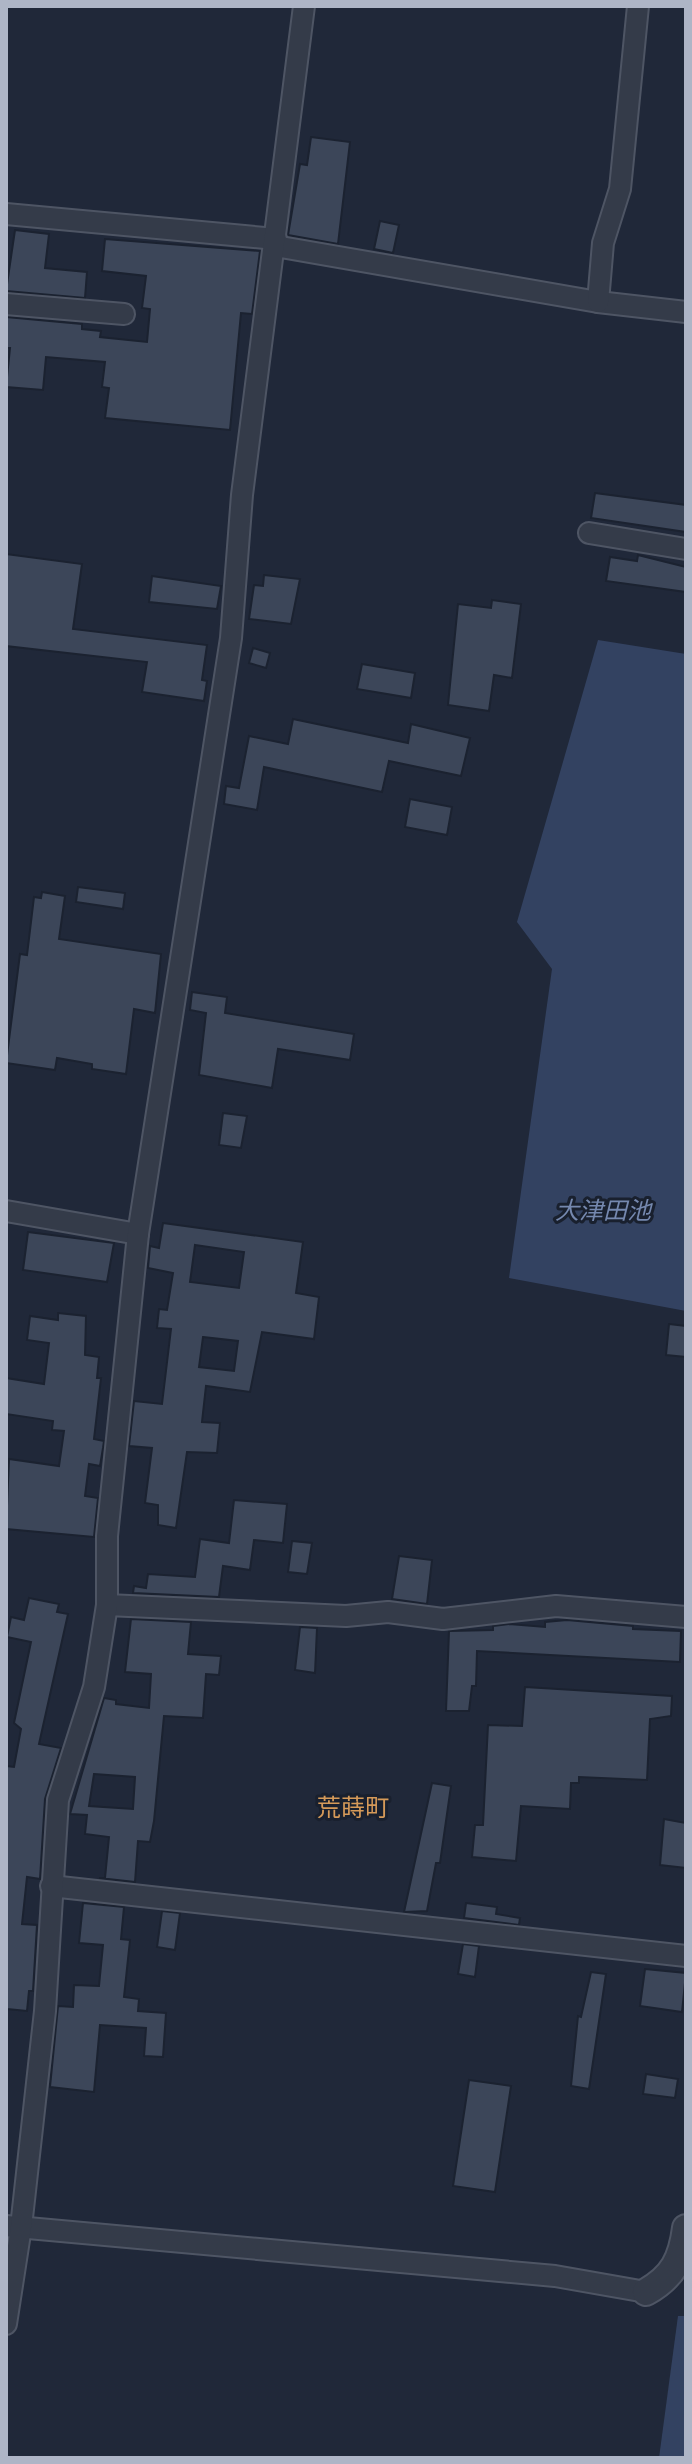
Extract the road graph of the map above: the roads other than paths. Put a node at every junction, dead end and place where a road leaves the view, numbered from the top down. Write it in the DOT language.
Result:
graph roads {
  1 [pos="304,6"];
  2 [pos="638,6"];
  3 [pos="6,214"];
  4 [pos="275,242"];
  5 [pos="598,302"];
  6 [pos="6,304"];
  7 [pos="686,312"];
  8 [pos="124,314"];
  9 [pos="589,533"];
  10 [pos="686,549"];
  11 [pos="6,1211"];
  12 [pos="138,1234"];
  13 [pos="107,1605"];
  14 [pos="686,1617"];
  15 [pos="51,1886"];
  16 [pos="686,1956"];
  17 [pos="14,2227"];
  18 [pos="686,2228"];
  19 [pos="646,2292"];
  20 [pos="6,2324"];
  1 -- 4 [label="street"];
  2 -- 5 [label="street"];
  3 -- 4 [label="street"];
  4 -- 5 [label="street"];
  4 -- 12 [label="street"];
  5 -- 7 [label="street"];
  6 -- 8 [label="street"];
  9 -- 10 [label="street"];
  11 -- 12 [label="street"];
  12 -- 13 [label="street"];
  13 -- 14 [label="street"];
  13 -- 15 [label="street"];
  15 -- 16 [label="street"];
  15 -- 17 [label="street"];
  17 -- 19 [label="street"];
  17 -- 20 [label="street"];
  18 -- 19 [label="street"];
}
